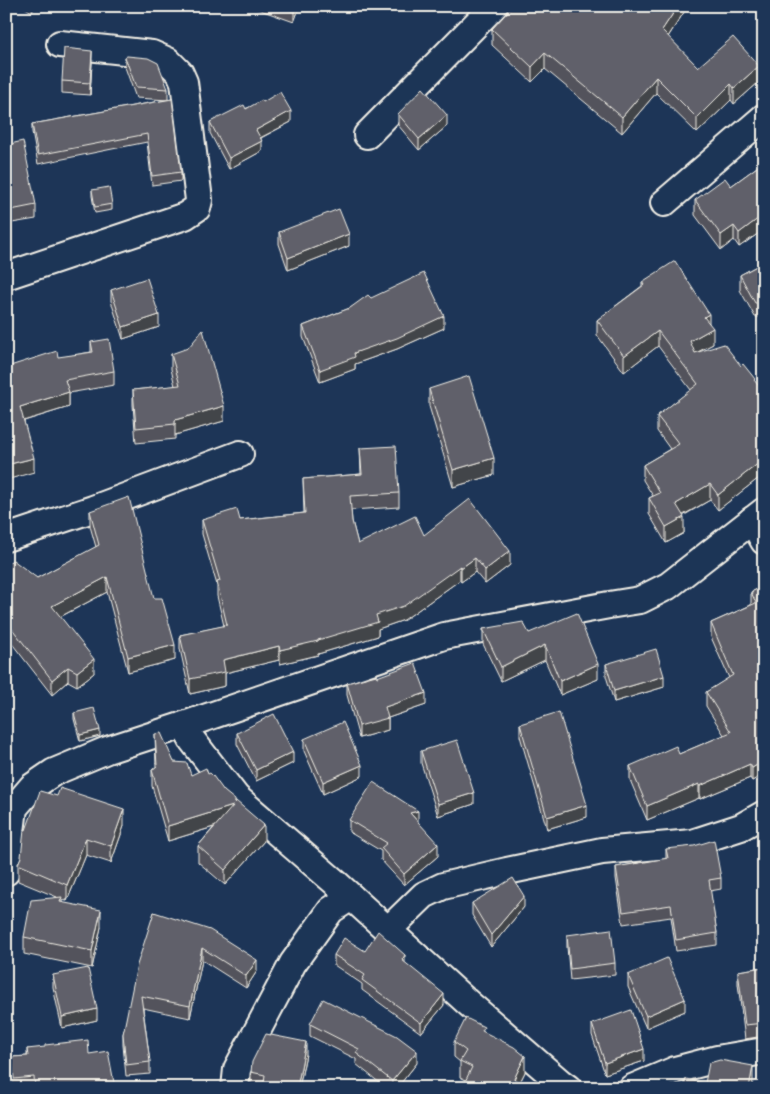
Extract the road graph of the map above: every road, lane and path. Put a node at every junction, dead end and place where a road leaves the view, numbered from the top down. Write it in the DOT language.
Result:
graph roads {
  1 [pos="494,6"];
  2 [pos="60,44"];
  3 [pos="764,118"];
  4 [pos="367,135"];
  5 [pos="664,204"];
  6 [pos="6,276"];
  7 [pos="240,454"];
  8 [pos="760,524"];
  9 [pos="6,538"];
  10 [pos="184,725"];
  11 [pos="764,814"];
  12 [pos="6,872"];
  13 [pos="339,897"];
  14 [pos="388,930"];
  15 [pos="764,1051"];
  16 [pos="235,1088"];
  17 [pos="568,1088"];
  18 [pos="632,1088"];
  1 -- 4 [label="street"];
  2 -- 6 [label="street"];
  3 -- 5 [label="street"];
  7 -- 9 [label="street"];
  8 -- 10 [label="street"];
  10 -- 12 [label="street"];
  10 -- 13 [label="street"];
  11 -- 14 [label="street"];
  13 -- 14 [label="street"];
  13 -- 16 [label="street"];
  14 -- 17 [label="street"];
  15 -- 18 [label="street"];
}
